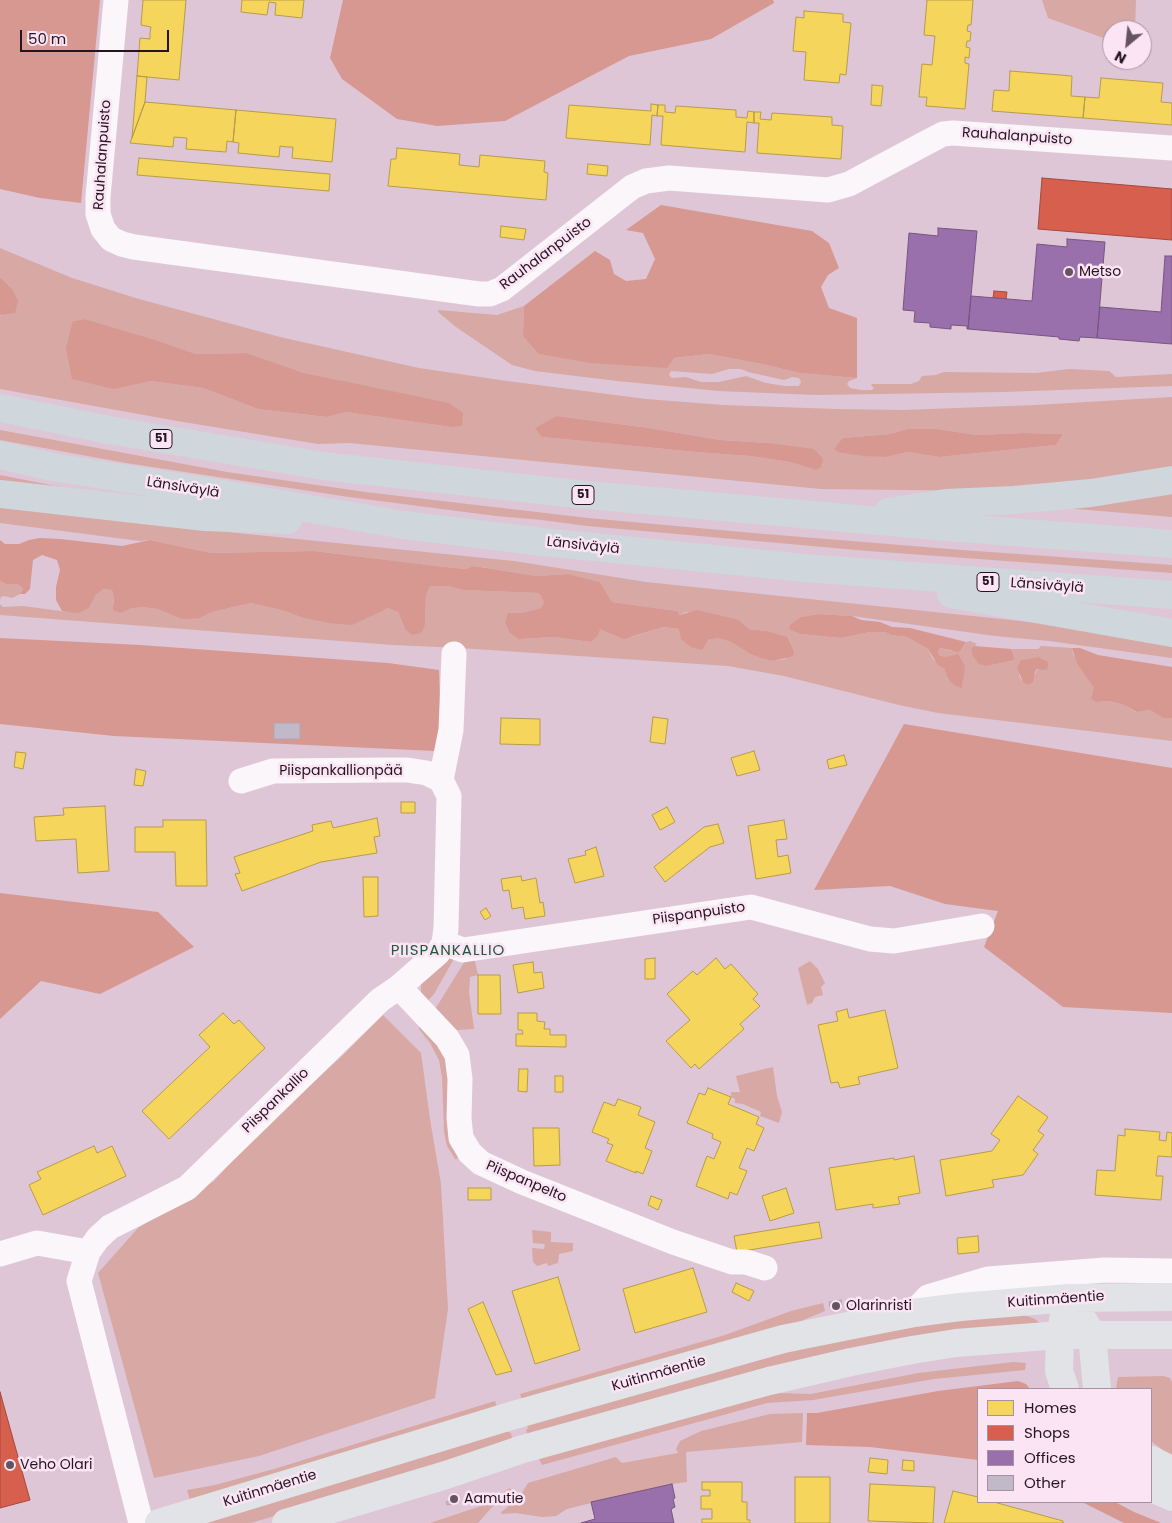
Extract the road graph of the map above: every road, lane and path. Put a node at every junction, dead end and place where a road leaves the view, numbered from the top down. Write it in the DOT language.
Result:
graph roads {
  1 [pos="116,0"];
  2 [pos="1172,148"];
  3 [pos="0,408"];
  4 [pos="0,455"];
  5 [pos="1172,480"];
  6 [pos="0,494"];
  7 [pos="843,518"];
  8 [pos="404,526"];
  9 [pos="1172,544"];
  10 [pos="805,568"];
  11 [pos="1172,595"];
  12 [pos="1172,633"];
  13 [pos="454,654"];
  14 [pos="441,780"];
  15 [pos="241,781"];
  16 [pos="982,926"];
  17 [pos="444,943"];
  18 [pos="399,987"];
  19 [pos="88,1252"];
  20 [pos="0,1254"];
  21 [pos="765,1268"];
  22 [pos="1172,1271"];
  23 [pos="1172,1297"];
  24 [pos="1069,1298"];
  25 [pos="913,1313"];
  26 [pos="1060,1335"];
  27 [pos="1092,1335"];
  28 [pos="1172,1335"];
  29 [pos="1065,1388"];
  30 [pos="1097,1388"];
  31 [pos="1152,1460"];
  32 [pos="1172,1470"];
  33 [pos="1152,1488"];
  34 [pos="1172,1497"];
  35 [pos="141,1523"];
  36 [pos="159,1523"];
  37 [pos="286,1523"];
  1 -- 2 [label="street, Rauhalanpuisto"];
  3 -- 7 [label="highway, 51"];
  4 -- 8 [label="highway, Länsiväylä / 51"];
  5 -- 7 [label="highway, 51"];
  6 -- 8 [label="highway"];
  7 -- 9 [label="highway, 51"];
  8 -- 10 [label="highway, Länsiväylä / 51"];
  10 -- 11 [label="highway, Länsiväylä / 51"];
  10 -- 12 [label="highway"];
  13 -- 14 [label="street"];
  14 -- 15 [label="street, Piispankallionpää"];
  14 -- 17 [label="street"];
  16 -- 17 [label="street, Piispanpuisto"];
  17 -- 18 [label="street, Piispankallio"];
  18 -- 19 [label="street, Piispankallio"];
  18 -- 21 [label="street, Piispanpelto"];
  19 -- 20 [label="street"];
  19 -- 35 [label="street, Piispankallio"];
  22 -- 25 [label="street"];
  23 -- 24 [label="main road, Kuitinmäentie"];
  24 -- 25 [label="main road, Kuitinmäentie"];
  24 -- 26 [label="main road"];
  24 -- 27 [label="main road"];
  25 -- 36 [label="main road, Kuitinmäentie"];
  26 -- 27 [label="main road"];
  26 -- 29 [label="main road"];
  26 -- 37 [label="main road"];
  27 -- 28 [label="main road"];
  27 -- 30 [label="main road"];
  31 -- 32 [label="main road"];
  33 -- 34 [label="main road"];
}
